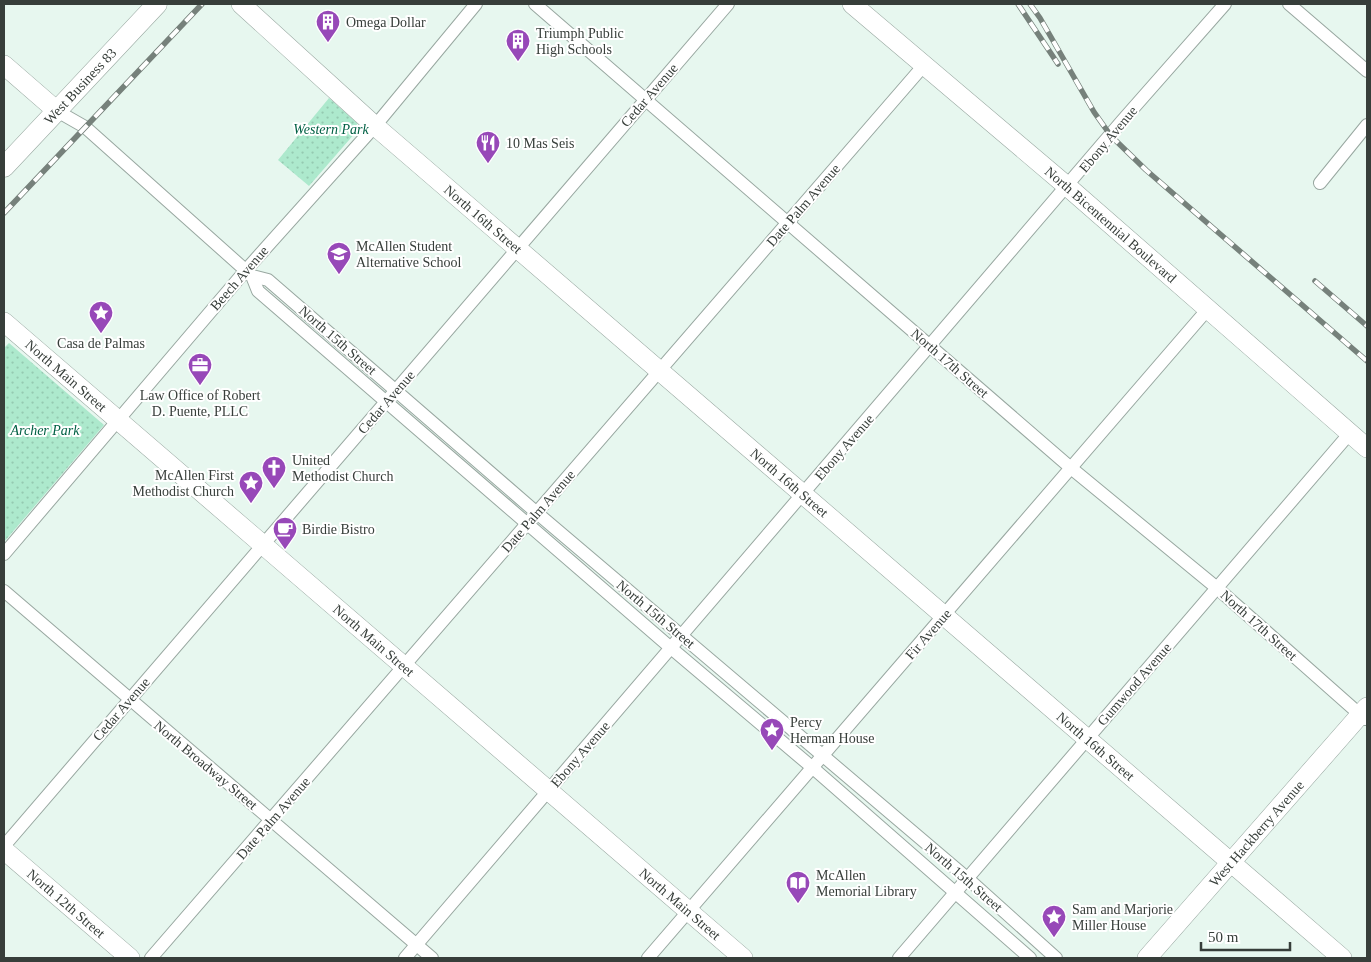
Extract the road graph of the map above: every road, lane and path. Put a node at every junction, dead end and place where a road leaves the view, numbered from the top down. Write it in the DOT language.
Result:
graph roads {
  1 [pos="157,4"];
  2 [pos="240,4"];
  3 [pos="476,4"];
  4 [pos="535,4"];
  5 [pos="728,4"];
  6 [pos="852,4"];
  7 [pos="1225,4"];
  8 [pos="1289,4"];
  9 [pos="925,64"];
  10 [pos="4,65"];
  11 [pos="1367,72"];
  12 [pos="646,99"];
  13 [pos="57,111"];
  14 [pos="375,126"];
  15 [pos="1367,126"];
  16 [pos="4,167"];
  17 [pos="1320,183"];
  18 [pos="1068,187"];
  19 [pos="788,223"];
  20 [pos="518,248"];
  21 [pos="249,273"];
  22 [pos="1207,310"];
  23 [pos="4,322"];
  24 [pos="931,346"];
  25 [pos="660,371"];
  26 [pos="396,390"];
  27 [pos="386,402"];
  28 [pos="118,420"];
  29 [pos="1350,433"];
  30 [pos="1367,448"];
  31 [pos="1071,468"];
  32 [pos="803,495"];
  33 [pos="537,513"];
  34 [pos="528,524"];
  35 [pos="263,545"];
  36 [pos="4,554"];
  37 [pos="1217,588"];
  38 [pos="4,591"];
  39 [pos="944,615"];
  40 [pos="681,636"];
  41 [pos="671,648"];
  42 [pos="404,666"];
  43 [pos="130,700"];
  44 [pos="1365,714"];
  45 [pos="1088,739"];
  46 [pos="823,756"];
  47 [pos="812,768"];
  48 [pos="549,791"];
  49 [pos="271,820"];
  50 [pos="4,848"];
  51 [pos="1230,862"];
  52 [pos="966,878"];
  53 [pos="955,892"];
  54 [pos="689,912"];
  55 [pos="416,945"];
  56 [pos="130,958"];
  57 [pos="151,958"];
  58 [pos="405,958"];
  59 [pos="432,958"];
  60 [pos="648,958"];
  61 [pos="743,958"];
  62 [pos="899,958"];
  63 [pos="1030,958"];
  64 [pos="1056,958"];
  65 [pos="1146,958"];
  66 [pos="1342,958"];
  1 -- 13 [label="main road, West Business 83"];
  2 -- 14 [label="street, North 16th Street"];
  3 -- 14 [label="street, Beech Avenue"];
  4 -- 12 [label="street, North 17th Street"];
  5 -- 12 [label="street, Cedar Avenue"];
  6 -- 9 [label="street, North Bicentennial Boulevard"];
  7 -- 18 [label="street, Ebony Avenue"];
  8 -- 11 [label="street"];
  9 -- 18 [label="street, North Bicentennial Boulevard"];
  9 -- 19 [label="street, Date Palm Avenue"];
  10 -- 13 [label="street"];
  12 -- 19 [label="street, North 17th Street"];
  12 -- 20 [label="street, Cedar Avenue"];
  13 -- 16 [label="main road, West Business 83"];
  13 -- 21 [label="street, North 15th Street"];
  14 -- 20 [label="street, North 16th Street"];
  14 -- 21 [label="street, Beech Avenue"];
  15 -- 17 [label="street"];
  18 -- 22 [label="street, North Bicentennial Boulevard"];
  18 -- 24 [label="street, Ebony Avenue"];
  19 -- 24 [label="street, North 17th Street"];
  19 -- 25 [label="street, Date Palm Avenue"];
  20 -- 25 [label="street, North 16th Street"];
  20 -- 26 [label="street, Cedar Avenue"];
  21 -- 26 [label="street, North 15th Street"];
  21 -- 27 [label="street, North 15th Street"];
  21 -- 28 [label="street, Beech Avenue"];
  22 -- 29 [label="street, North Bicentennial Boulevard"];
  22 -- 31 [label="street, Fir Avenue"];
  23 -- 28 [label="street, North Main Street"];
  24 -- 31 [label="street, North 17th Street"];
  24 -- 32 [label="street, Ebony Avenue"];
  25 -- 32 [label="street, North 16th Street"];
  25 -- 33 [label="street, Date Palm Avenue"];
  26 -- 27 [label="street, Cedar Avenue"];
  26 -- 33 [label="street, North 15th Street"];
  27 -- 34 [label="street, North 15th Street"];
  27 -- 35 [label="street, Cedar Avenue"];
  28 -- 35 [label="street, North Main Street"];
  28 -- 36 [label="street, Beech Avenue"];
  29 -- 30 [label="street, North Bicentennial Boulevard"];
  29 -- 37 [label="street, Gumwood Avenue"];
  31 -- 37 [label="street, North 17th Street"];
  31 -- 39 [label="street, Fir Avenue"];
  32 -- 39 [label="street, North 16th Street"];
  32 -- 40 [label="street, Ebony Avenue"];
  33 -- 34 [label="street, Date Palm Avenue"];
  33 -- 40 [label="street, North 15th Street"];
  34 -- 41 [label="street, North 15th Street"];
  34 -- 42 [label="street, Date Palm Avenue"];
  35 -- 42 [label="street, North Main Street"];
  35 -- 43 [label="street, Cedar Avenue"];
  37 -- 44 [label="street, North 17th Street"];
  37 -- 45 [label="street, Gumwood Avenue"];
  38 -- 43 [label="street, North Broadway Street"];
  39 -- 45 [label="street, North 16th Street"];
  39 -- 46 [label="street, Fir Avenue"];
  40 -- 41 [label="street, Ebony Avenue"];
  40 -- 46 [label="street, North 15th Street"];
  41 -- 47 [label="street, North 15th Street"];
  41 -- 48 [label="street, Ebony Avenue"];
  42 -- 48 [label="street, North Main Street"];
  42 -- 49 [label="street, Date Palm Avenue"];
  43 -- 49 [label="street, North Broadway Street"];
  43 -- 50 [label="street, Cedar Avenue"];
  44 -- 51 [label="street, West Hackberry Avenue"];
  45 -- 51 [label="street, North 16th Street"];
  45 -- 52 [label="street, Gumwood Avenue"];
  46 -- 47 [label="street, Fir Avenue"];
  46 -- 52 [label="street, North 15th Street"];
  47 -- 53 [label="street, North 15th Street"];
  47 -- 54 [label="street, Fir Avenue"];
  48 -- 54 [label="street, North Main Street"];
  48 -- 55 [label="street, Ebony Avenue"];
  49 -- 55 [label="street, North Broadway Street"];
  49 -- 57 [label="street, Date Palm Avenue"];
  50 -- 56 [label="street, North 12th Street"];
  51 -- 65 [label="street, West Hackberry Avenue"];
  51 -- 66 [label="street, North 16th Street"];
  52 -- 53 [label="street, Gumwood Avenue"];
  52 -- 64 [label="street, North 15th Street"];
  53 -- 62 [label="street, Gumwood Avenue"];
  53 -- 63 [label="street, North 15th Street"];
  54 -- 60 [label="street, Fir Avenue"];
  54 -- 61 [label="street, North Main Street"];
  55 -- 58 [label="street, Ebony Avenue"];
  55 -- 59 [label="street, North Broadway Street"];
}
